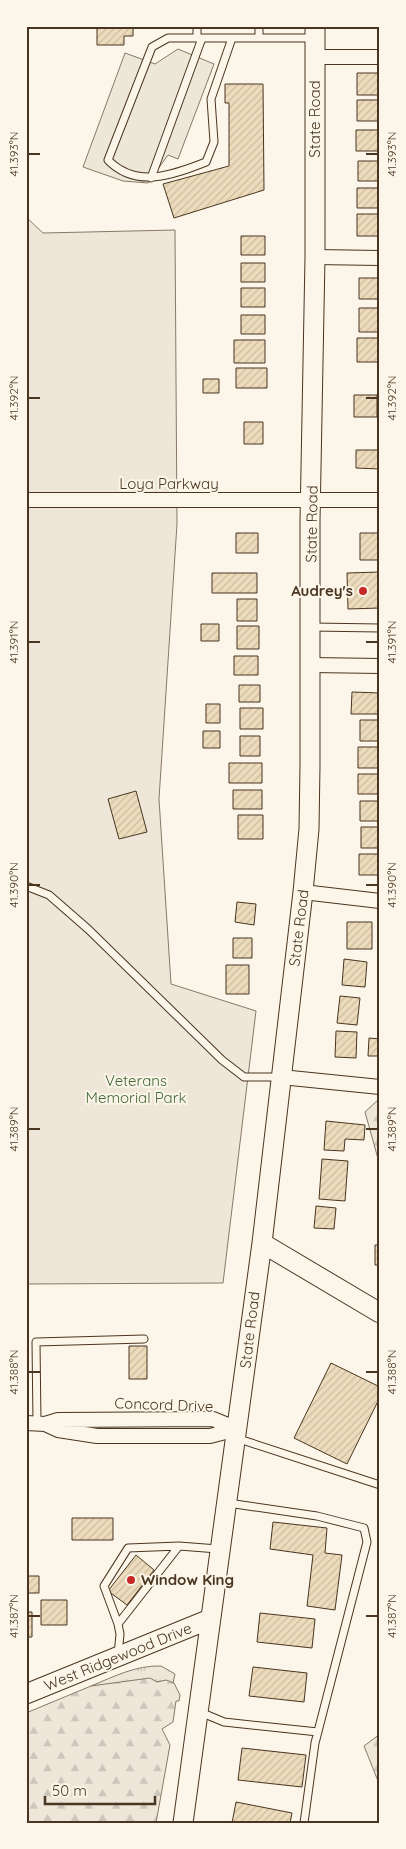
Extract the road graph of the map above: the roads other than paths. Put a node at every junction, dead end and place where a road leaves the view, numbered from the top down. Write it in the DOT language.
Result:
graph roads {
  1 [pos="197,26"];
  2 [pos="259,26"];
  3 [pos="199,38"];
  4 [pos="232,38"];
  5 [pos="259,38"];
  6 [pos="315,40"];
  7 [pos="380,57"];
  8 [pos="151,178"];
  9 [pos="315,257"];
  10 [pos="380,258"];
  11 [pos="26,500"];
  12 [pos="312,500"];
  13 [pos="380,500"];
  14 [pos="311,627"];
  15 [pos="380,628"];
  16 [pos="311,665"];
  17 [pos="380,666"];
  18 [pos="26,886"];
  19 [pos="303,892"];
  20 [pos="380,901"];
  21 [pos="281,1077"];
  22 [pos="380,1087"];
  23 [pos="262,1243"];
  24 [pos="380,1313"];
  25 [pos="144,1339"];
  26 [pos="36,1423"];
  27 [pos="237,1433"];
  28 [pos="380,1485"];
  29 [pos="227,1503"];
  30 [pos="180,1546"];
  31 [pos="221,1549"];
  32 [pos="210,1619"];
  33 [pos="118,1624"];
  34 [pos="118,1656"];
  35 [pos="26,1694"];
  36 [pos="198,1711"];
  37 [pos="318,1732"];
  38 [pos="183,1823"];
  39 [pos="304,1823"];
  1 -- 3 [label="lane"];
  2 -- 5 [label="lane"];
  3 -- 4 [label="lane"];
  3 -- 8 [label="lane"];
  3 -- 8 [label="lane"];
  4 -- 5 [label="lane"];
  4 -- 8 [label="lane"];
  5 -- 6 [label="lane"];
  6 -- 7 [label="street"];
  6 -- 9 [label="main road, State Road"];
  9 -- 10 [label="street"];
  9 -- 12 [label="main road, State Road"];
  11 -- 12 [label="street, Loya Parkway"];
  12 -- 13 [label="street, Loya Parkway"];
  12 -- 14 [label="main road, State Road"];
  14 -- 15 [label="lane"];
  14 -- 16 [label="main road, State Road"];
  16 -- 17 [label="street"];
  16 -- 19 [label="main road, State Road"];
  18 -- 21 [label="lane"];
  19 -- 20 [label="street"];
  19 -- 21 [label="main road, State Road"];
  21 -- 22 [label="street"];
  21 -- 23 [label="main road, State Road"];
  23 -- 24 [label="main road"];
  23 -- 27 [label="main road, State Road"];
  25 -- 26 [label="lane"];
  26 -- 27 [label="street, Concord Drive"];
  27 -- 28 [label="lane"];
  27 -- 29 [label="main road, State Road"];
  29 -- 31 [label="main road, State Road"];
  29 -- 37 [label="lane"];
  30 -- 31 [label="lane"];
  30 -- 33 [label="lane"];
  30 -- 33 [label="lane"];
  31 -- 32 [label="main road, State Road"];
  32 -- 34 [label="main road, West Ridgewood Drive"];
  32 -- 36 [label="main road, State Road"];
  33 -- 34 [label="lane"];
  34 -- 35 [label="main road, West Ridgewood Drive"];
  36 -- 37 [label="lane"];
  36 -- 38 [label="main road, State Road"];
  37 -- 39 [label="lane"];
}
